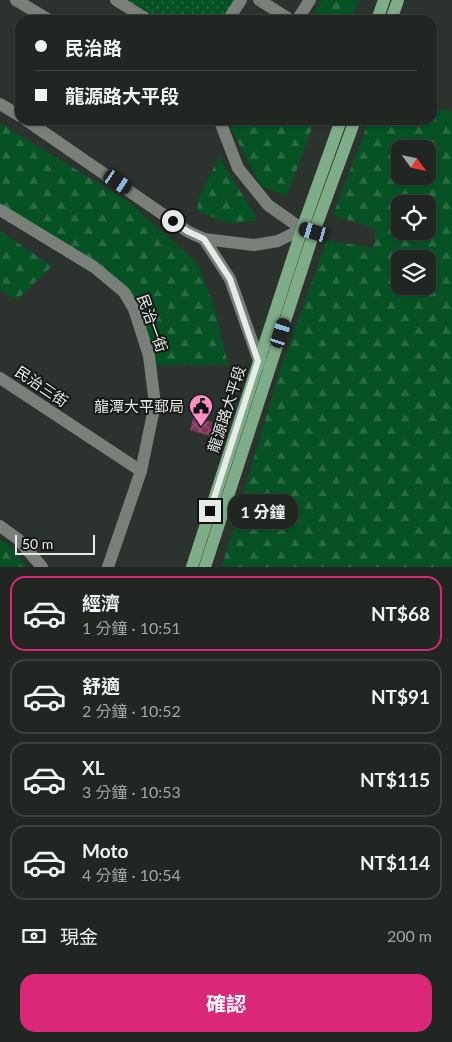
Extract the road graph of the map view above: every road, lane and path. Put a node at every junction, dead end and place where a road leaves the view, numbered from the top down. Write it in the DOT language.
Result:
graph roads {
  1 [pos="16,0"];
  2 [pos="116,0"];
  3 [pos="241,0"];
  4 [pos="259,0"];
  5 [pos="310,0"];
  6 [pos="384,0"];
  7 [pos="398,0"];
  8 [pos="41,15"];
  9 [pos="140,15"];
  10 [pos="231,15"];
  11 [pos="283,15"];
  12 [pos="300,15"];
  13 [pos="379,15"];
  14 [pos="393,15"];
  15 [pos="0,104"];
  16 [pos="15,113"];
  17 [pos="33,125"];
  18 [pos="222,125"];
  19 [pos="339,125"];
  20 [pos="353,125"];
  21 [pos="0,210"];
  22 [pos="302,229"];
  23 [pos="314,232"];
  24 [pos="204,239"];
  25 [pos="264,364"];
  26 [pos="0,378"];
  27 [pos="141,472"];
  28 [pos="0,526"];
  29 [pos="42,567"];
  30 [pos="108,567"];
  31 [pos="192,567"];
  32 [pos="205,567"];
  1 -- 8 [label="street"];
  2 -- 9 [label="street"];
  3 -- 10 [label="street"];
  4 -- 11 [label="street"];
  5 -- 12 [label="street"];
  6 -- 13 [label="main road"];
  7 -- 14 [label="main road"];
  15 -- 16 [label="street"];
  17 -- 24 [label="street"];
  18 -- 22 [label="street"];
  19 -- 22 [label="main road, 龍源路大平段"];
  20 -- 23 [label="main road, 龍源路大平段"];
  21 -- 27 [label="street, 民治一街"];
  22 -- 23 [label="street"];
  22 -- 24 [label="street"];
  22 -- 25 [label="main road, 龍源路大平段"];
  23 -- 25 [label="main road, 龍源路大平段"];
  24 -- 25 [label="street"];
  25 -- 31 [label="main road, 龍源路大平段"];
  25 -- 32 [label="main road, 龍源路大平段"];
  26 -- 27 [label="street, 民治三街"];
  27 -- 30 [label="street, 民治一街"];
  28 -- 29 [label="street"];
}
